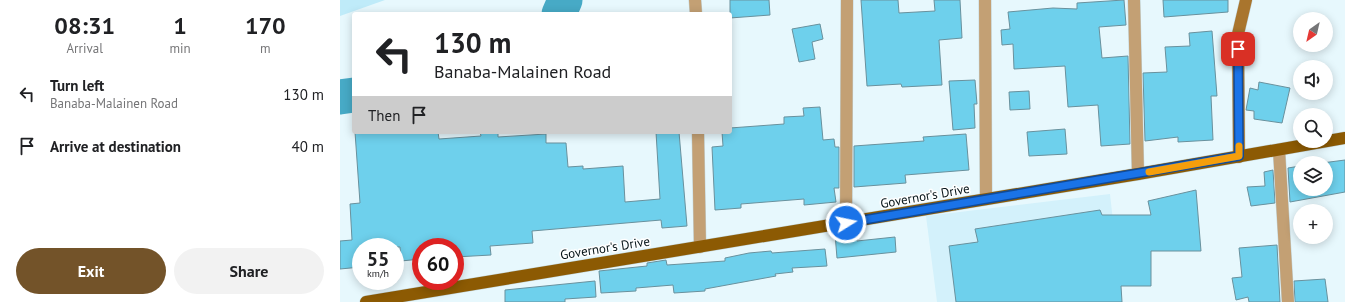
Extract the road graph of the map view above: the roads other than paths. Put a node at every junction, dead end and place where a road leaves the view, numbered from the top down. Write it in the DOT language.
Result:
graph roads {
  1 [pos="695,0"];
  2 [pos="847,0"];
  3 [pos="985,0"];
  4 [pos="1134,0"];
  5 [pos="1246,0"];
  6 [pos="696,12"];
  7 [pos="698,134"];
  8 [pos="1345,138"];
  9 [pos="1279,150"];
  10 [pos="1239,156"];
  11 [pos="1138,174"];
  12 [pos="986,200"];
  13 [pos="846,223"];
  14 [pos="700,247"];
  15 [pos="366,302"];
  16 [pos="1288,302"];
  1 -- 6 [label="street"];
  2 -- 13 [label="street"];
  3 -- 12 [label="street"];
  4 -- 11 [label="street"];
  5 -- 10 [label="street"];
  7 -- 14 [label="street"];
  8 -- 9 [label="main road, Governor's Drive"];
  9 -- 10 [label="main road, Governor's Drive"];
  9 -- 16 [label="street"];
  10 -- 11 [label="main road, Governor's Drive"];
  11 -- 12 [label="main road, Governor's Drive"];
  12 -- 13 [label="main road, Governor's Drive"];
  13 -- 14 [label="main road, Governor's Drive"];
  14 -- 15 [label="main road, Governor's Drive"];
}
